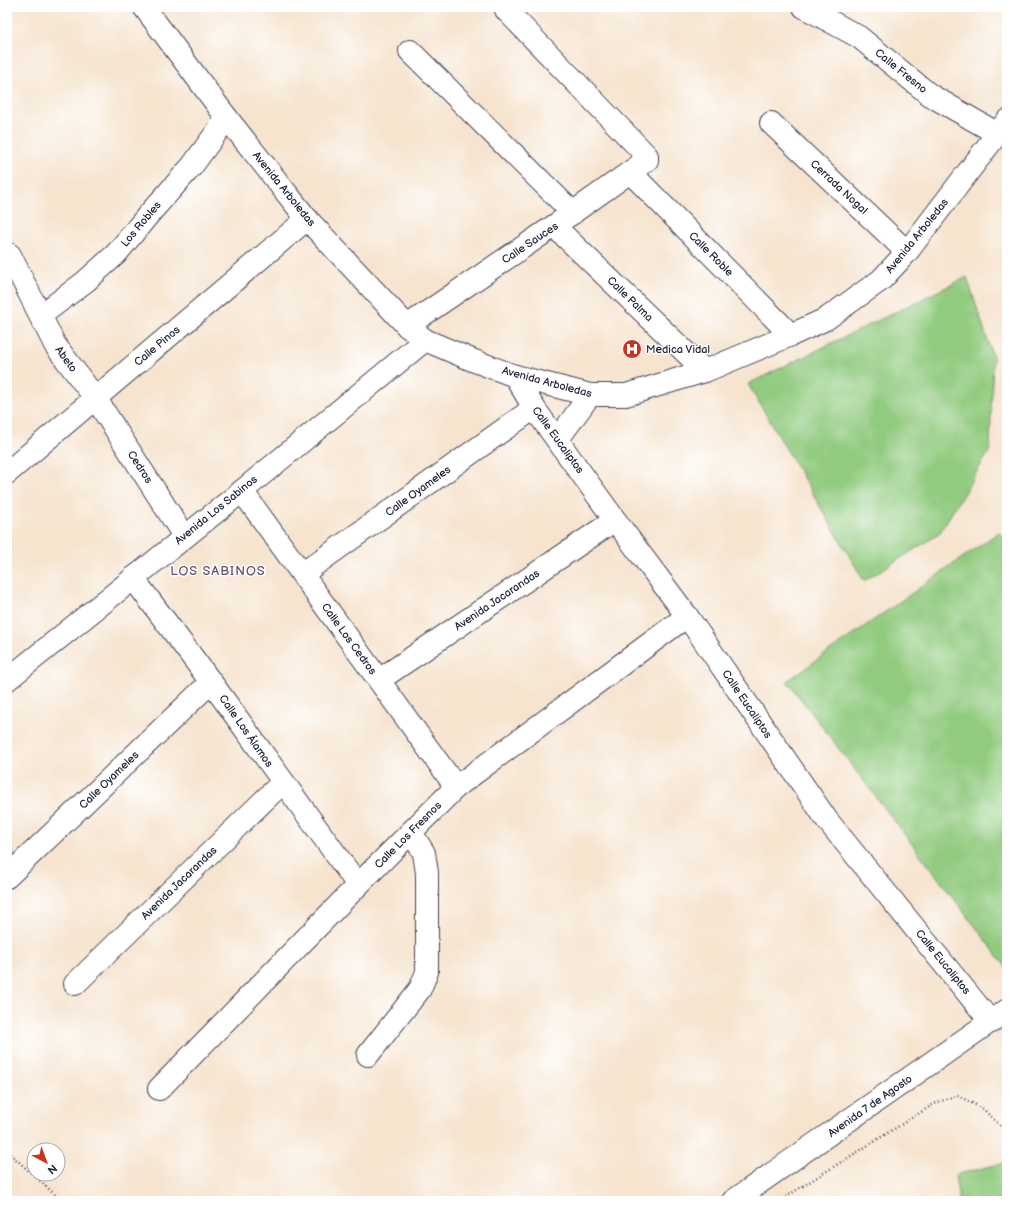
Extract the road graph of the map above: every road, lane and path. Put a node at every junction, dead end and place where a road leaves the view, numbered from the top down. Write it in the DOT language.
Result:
graph roads {
  1 [pos="144,7"];
  2 [pos="804,7"];
  3 [pos="506,10"];
  4 [pos="410,51"];
  5 [pos="227,118"];
  6 [pos="771,123"];
  7 [pos="1002,128"];
  8 [pos="631,173"];
  9 [pos="573,213"];
  10 [pos="307,219"];
  11 [pos="554,226"];
  12 [pos="907,252"];
  13 [pos="7,253"];
  14 [pos="40,316"];
  15 [pos="408,326"];
  16 [pos="791,336"];
  17 [pos="424,340"];
  18 [pos="705,372"];
  19 [pos="515,376"];
  20 [pos="590,395"];
  21 [pos="96,399"];
  22 [pos="534,408"];
  23 [pos="558,439"];
  24 [pos="7,472"];
  25 [pos="242,491"];
  26 [pos="615,520"];
  27 [pos="184,536"];
  28 [pos="302,574"];
  29 [pos="133,578"];
  30 [pos="687,616"];
  31 [pos="7,680"];
  32 [pos="379,680"];
  33 [pos="211,682"];
  34 [pos="283,782"];
  35 [pos="456,787"];
  36 [pos="411,832"];
  37 [pos="7,877"];
  38 [pos="358,885"];
  39 [pos="75,984"];
  40 [pos="999,1016"];
  41 [pos="368,1055"];
  42 [pos="159,1089"];
  43 [pos="1007,1132"];
  44 [pos="7,1151"];
  45 [pos="62,1201"];
  46 [pos="733,1201"];
  47 [pos="779,1201"];
  1 -- 5 [label="street, Avenida Arboledas"];
  2 -- 7 [label="street, Calle Fresno"];
  3 -- 8 [label="street, Calle Sauces"];
  4 -- 9 [label="street"];
  5 -- 10 [label="street, Avenida Arboledas"];
  5 -- 14 [label="street, Los Robles"];
  6 -- 12 [label="street, Cerrada Nogal"];
  7 -- 12 [label="street, Avenida Arboledas"];
  8 -- 9 [label="street, Calle Sauces"];
  8 -- 16 [label="street, Calle Roble"];
  9 -- 11 [label="street, Calle Sauces"];
  10 -- 15 [label="street, Avenida Arboledas"];
  10 -- 21 [label="street, Calle Pinos"];
  11 -- 15 [label="street, Calle Sauces"];
  11 -- 18 [label="street, Calle Palma"];
  12 -- 16 [label="street, Avenida Arboledas"];
  13 -- 14 [label="street, Abeto"];
  14 -- 21 [label="street, Abeto"];
  15 -- 17 [label="street, Avenida Arboledas"];
  16 -- 18 [label="street, Avenida Arboledas"];
  17 -- 19 [label="street, Avenida Arboledas"];
  17 -- 25 [label="street, Avenida Los Sabinos"];
  18 -- 20 [label="street, Avenida Arboledas"];
  19 -- 20 [label="street, Avenida Arboledas"];
  19 -- 22 [label="street, Calle Eucaliptos"];
  20 -- 23 [label="street"];
  21 -- 24 [label="street, Calle Pinos"];
  21 -- 27 [label="street, Cedros"];
  22 -- 23 [label="street, Calle Eucaliptos"];
  22 -- 28 [label="street, Calle Oyameles"];
  23 -- 26 [label="street, Calle Eucaliptos"];
  25 -- 27 [label="street, Avenida Los Sabinos"];
  25 -- 28 [label="street, Calle Los Cedros"];
  26 -- 30 [label="street, Calle Eucaliptos"];
  26 -- 32 [label="street, Avenida Jacarandas"];
  27 -- 29 [label="street, Avenida Los Sabinos"];
  28 -- 32 [label="street, Calle Los Cedros"];
  29 -- 31 [label="street, Avenida Los Sabinos"];
  29 -- 33 [label="street, Calle Los Álamos"];
  30 -- 35 [label="street, Calle Los Fresnos"];
  30 -- 40 [label="street, Calle Eucaliptos"];
  32 -- 35 [label="street, Calle Los Cedros"];
  33 -- 34 [label="street, Calle Los Álamos"];
  33 -- 37 [label="street, Calle Oyameles"];
  34 -- 38 [label="street, Calle Los Álamos"];
  34 -- 39 [label="street, Avenida Jacarandas"];
  35 -- 36 [label="street, Calle Los Fresnos"];
  36 -- 38 [label="street, Calle Los Fresnos"];
  36 -- 41 [label="street"];
  38 -- 42 [label="street, Calle Los Fresnos"];
  40 -- 46 [label="street, Avenida 7 de Agosto"];
  43 -- 47 [label="path"];
  44 -- 45 [label="path"];
}
